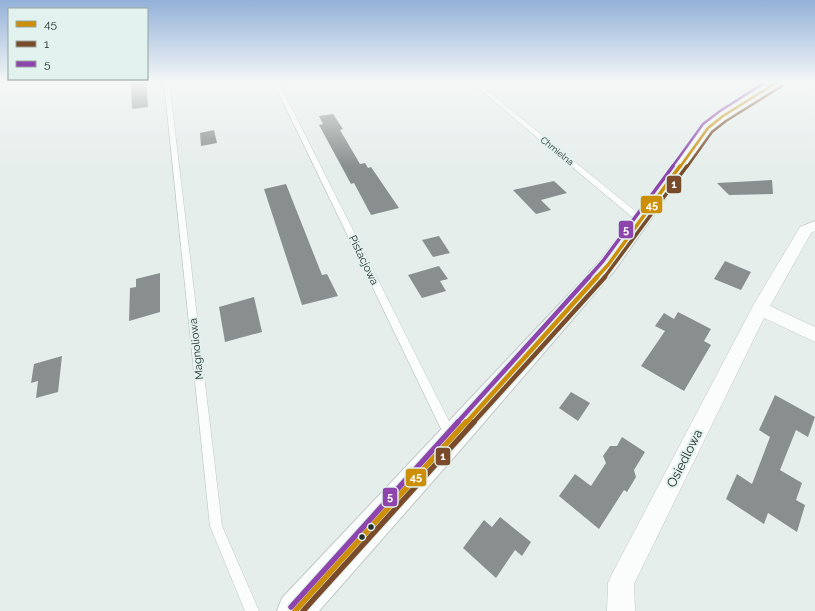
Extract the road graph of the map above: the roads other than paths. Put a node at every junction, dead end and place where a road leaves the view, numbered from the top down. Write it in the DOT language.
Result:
graph roads {
  1 [pos="169,110"];
  2 [pos="289,110"];
  3 [pos="507,110"];
  4 [pos="733,110"];
  5 [pos="641,220"];
  6 [pos="815,225"];
  7 [pos="760,309"];
  8 [pos="815,335"];
  9 [pos="452,439"];
  10 [pos="252,611"];
  11 [pos="295,611"];
  12 [pos="621,611"];
  1 -- 10 [label="lane, Magnoliowa"];
  2 -- 9 [label="lane, Pistacjowa"];
  3 -- 5 [label="lane, Chmielna"];
  4 -- 5 [label="street"];
  5 -- 9 [label="street"];
  6 -- 7 [label="street, Osiedlowa"];
  7 -- 8 [label="street"];
  7 -- 12 [label="street, Osiedlowa"];
  9 -- 11 [label="street"];
}
